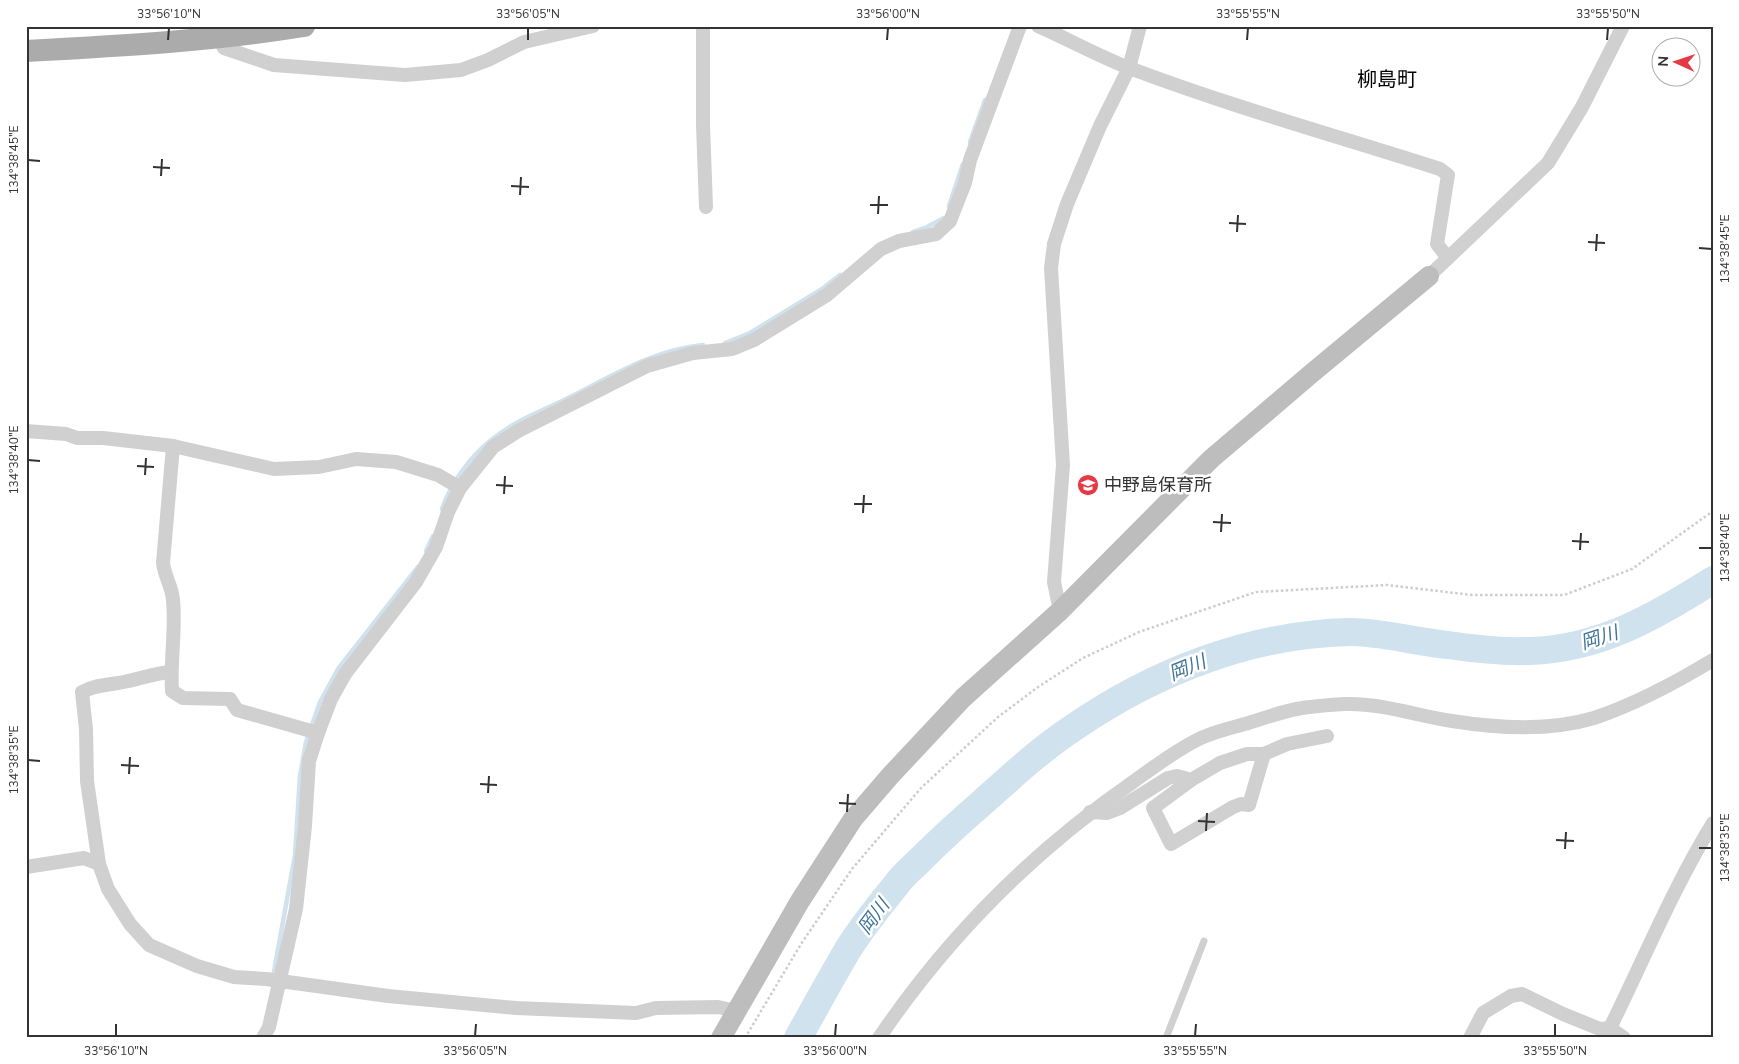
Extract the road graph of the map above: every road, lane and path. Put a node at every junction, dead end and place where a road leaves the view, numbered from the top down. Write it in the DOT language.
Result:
graph roads {
  1 [pos="593,26"];
  2 [pos="704,26"];
  3 [pos="1020,26"];
  4 [pos="1038,26"];
  5 [pos="1140,26"];
  6 [pos="1623,26"];
  7 [pos="290,27"];
  8 [pos="219,38"];
  9 [pos="26,51"];
  10 [pos="1129,68"];
  11 [pos="706,207"];
  12 [pos="1448,258"];
  13 [pos="1429,276"];
  14 [pos="26,431"];
  15 [pos="173,446"];
  16 [pos="460,488"];
  17 [pos="1713,511"];
  18 [pos="1060,611"];
  19 [pos="1713,660"];
  20 [pos="171,672"];
  21 [pos="318,733"];
  22 [pos="1328,736"];
  23 [pos="1264,754"];
  24 [pos="1191,780"];
  25 [pos="1090,812"];
  26 [pos="1713,823"];
  27 [pos="99,864"];
  28 [pos="26,867"];
  29 [pos="1204,941"];
  30 [pos="280,980"];
  31 [pos="736,1011"];
  32 [pos="1610,1028"];
  33 [pos="263,1038"];
  34 [pos="722,1038"];
  35 [pos="744,1038"];
  36 [pos="879,1038"];
  37 [pos="1166,1038"];
  38 [pos="1470,1038"];
  39 [pos="1624,1038"];
  1 -- 8 [label="street"];
  2 -- 11 [label="street"];
  3 -- 16 [label="street"];
  4 -- 10 [label="street"];
  5 -- 10 [label="street"];
  6 -- 12 [label="street"];
  7 -- 8 [label="main road"];
  8 -- 9 [label="main road"];
  10 -- 12 [label="street"];
  10 -- 18 [label="street"];
  12 -- 13 [label="street"];
  13 -- 18 [label="street"];
  14 -- 15 [label="street"];
  15 -- 16 [label="street"];
  15 -- 20 [label="street"];
  16 -- 21 [label="street"];
  17 -- 35 [label="path"];
  18 -- 31 [label="street"];
  19 -- 25 [label="street"];
  20 -- 21 [label="street"];
  20 -- 27 [label="street"];
  21 -- 30 [label="street"];
  22 -- 23 [label="street"];
  23 -- 24 [label="street"];
  23 -- 24 [label="street"];
  24 -- 25 [label="street"];
  25 -- 36 [label="street"];
  26 -- 32 [label="street"];
  27 -- 28 [label="street"];
  27 -- 30 [label="street"];
  29 -- 37 [label="lane"];
  30 -- 31 [label="street"];
  30 -- 33 [label="street"];
  31 -- 34 [label="street"];
  32 -- 38 [label="street"];
  32 -- 39 [label="street"];
}
